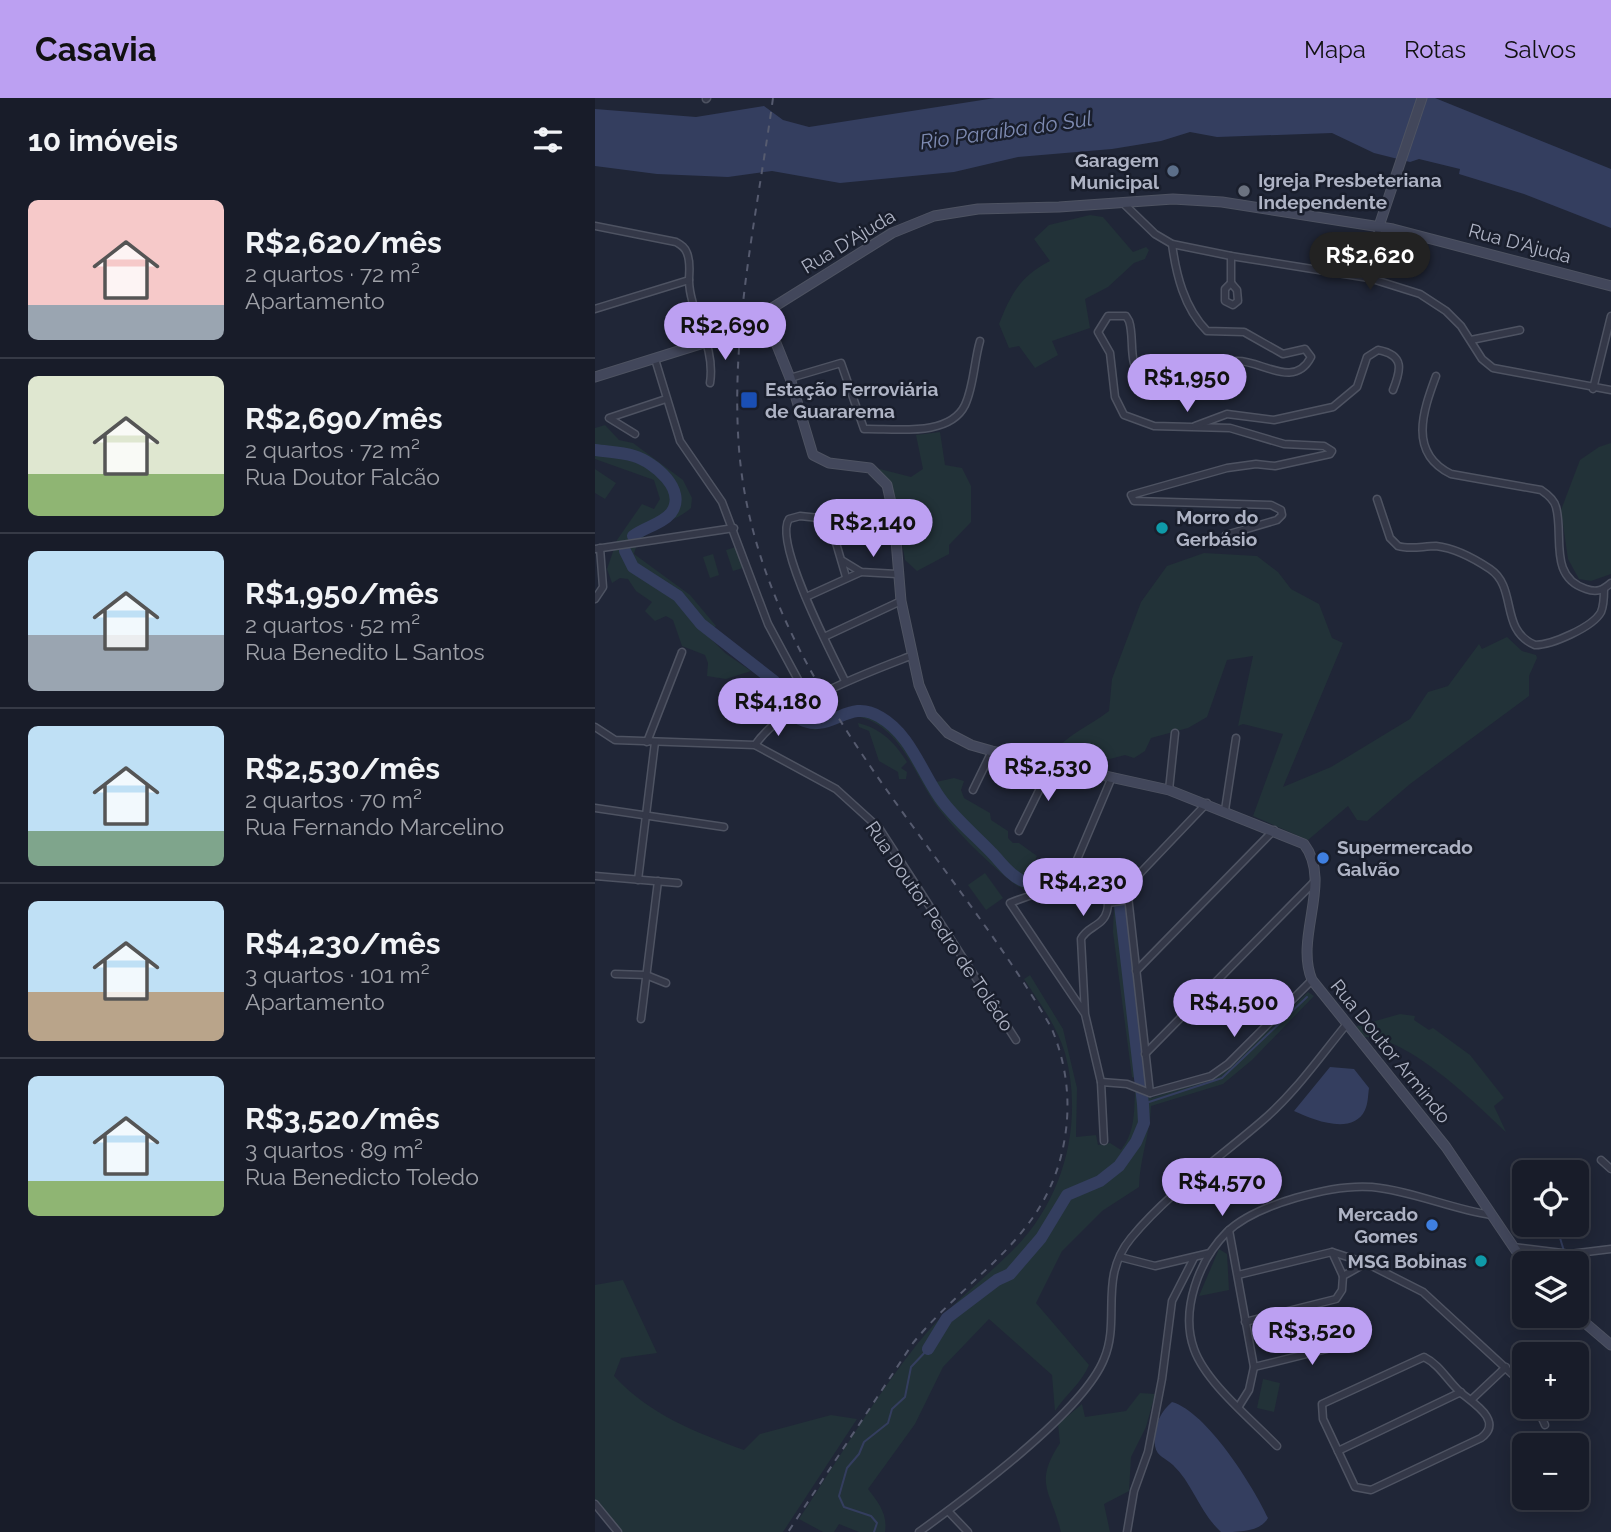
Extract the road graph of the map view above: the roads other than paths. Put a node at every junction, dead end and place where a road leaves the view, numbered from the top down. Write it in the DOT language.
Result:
graph roads {
  1 [pos="1422,98"];
  2 [pos="1122,201"];
  3 [pos="595,226"];
  4 [pos="1379,226"];
  5 [pos="1173,243"];
  6 [pos="1231,256"];
  7 [pos="1369,278"];
  8 [pos="689,280"];
  9 [pos="1231,283"];
  10 [pos="1611,286"];
  11 [pos="595,309"];
  12 [pos="764,313"];
  13 [pos="1611,316"];
  14 [pos="1520,330"];
  15 [pos="1471,340"];
  16 [pos="980,341"];
  17 [pos="707,342"];
  18 [pos="655,359"];
  19 [pos="1436,376"];
  20 [pos="595,377"];
  21 [pos="790,378"];
  22 [pos="710,383"];
  23 [pos="1593,389"];
  24 [pos="1393,390"];
  25 [pos="1611,390"];
  26 [pos="666,399"];
  27 [pos="1190,428"];
  28 [pos="635,434"];
  29 [pos="1377,499"];
  30 [pos="734,528"];
  31 [pos="1226,535"];
  32 [pos="597,549"];
  33 [pos="842,561"];
  34 [pos="861,572"];
  35 [pos="897,574"];
  36 [pos="846,577"];
  37 [pos="1611,583"];
  38 [pos="1601,590"];
  39 [pos="806,597"];
  40 [pos="595,598"];
  41 [pos="901,601"];
  42 [pos="824,637"];
  43 [pos="682,652"];
  44 [pos="913,655"];
  45 [pos="845,681"];
  46 [pos="807,704"];
  47 [pos="595,727"];
  48 [pos="1175,733"];
  49 [pos="1235,738"];
  50 [pos="647,742"];
  51 [pos="655,743"];
  52 [pos="755,745"];
  53 [pos="992,751"];
  54 [pos="1052,764"];
  55 [pos="1112,777"];
  56 [pos="973,790"];
  57 [pos="1168,790"];
  58 [pos="1207,803"];
  59 [pos="595,808"];
  60 [pos="1225,810"];
  61 [pos="646,815"];
  62 [pos="724,827"];
  63 [pos="1275,830"];
  64 [pos="1019,831"];
  65 [pos="595,876"];
  66 [pos="638,880"];
  67 [pos="657,881"];
  68 [pos="1314,882"];
  69 [pos="678,884"];
  70 [pos="1127,887"];
  71 [pos="1126,900"];
  72 [pos="1109,903"];
  73 [pos="1136,971"];
  74 [pos="615,974"];
  75 [pos="646,975"];
  76 [pos="1312,980"];
  77 [pos="666,983"];
  78 [pos="1085,1014"];
  79 [pos="641,1019"];
  80 [pos="1346,1025"];
  81 [pos="1016,1040"];
  82 [pos="1145,1054"];
  83 [pos="1101,1082"];
  84 [pos="1147,1092"];
  85 [pos="1104,1141"];
  86 [pos="1601,1160"];
  87 [pos="1611,1169"];
  88 [pos="1491,1215"];
  89 [pos="1229,1230"];
  90 [pos="1511,1246"];
  91 [pos="1611,1249"];
  92 [pos="1515,1251"];
  93 [pos="1332,1252"];
  94 [pos="1210,1253"];
  95 [pos="1120,1257"];
  96 [pos="1194,1258"];
  97 [pos="1366,1263"];
  98 [pos="1238,1275"];
  99 [pos="1343,1276"];
  100 [pos="1245,1322"];
  101 [pos="1589,1326"];
  102 [pos="1363,1340"];
  103 [pos="1611,1345"];
  104 [pos="1254,1367"];
  105 [pos="1506,1367"];
  106 [pos="1512,1373"];
  107 [pos="1461,1392"];
  108 [pos="1471,1400"];
  109 [pos="1239,1406"];
  110 [pos="1542,1419"];
  111 [pos="1545,1425"];
  112 [pos="1277,1446"];
  113 [pos="1338,1451"];
  114 [pos="595,1504"];
  115 [pos="948,1511"];
  116 [pos="618,1532"];
  117 [pos="919,1532"];
  118 [pos="968,1532"];
  119 [pos="1127,1532"];
  1 -- 4 [label="street"];
  2 -- 4 [label="street, Rua D'Ajuda"];
  2 -- 5 [label="street"];
  2 -- 12 [label="street, Rua D'Ajuda"];
  3 -- 8 [label="street"];
  4 -- 7 [label="street"];
  4 -- 10 [label="street, Rua D'Ajuda"];
  5 -- 6 [label="street"];
  5 -- 27 [label="street"];
  6 -- 7 [label="street"];
  6 -- 9 [label="street"];
  7 -- 15 [label="street"];
  8 -- 11 [label="street"];
  8 -- 17 [label="street"];
  12 -- 17 [label="street, Rua D'Ajuda"];
  12 -- 21 [label="street, Rua Doutor Armindo"];
  13 -- 23 [label="street"];
  14 -- 15 [label="street"];
  15 -- 23 [label="street"];
  16 -- 21 [label="street"];
  17 -- 18 [label="street, Rua D'Ajuda"];
  17 -- 22 [label="street"];
  18 -- 20 [label="street, Rua D'Ajuda"];
  18 -- 26 [label="street"];
  19 -- 38 [label="street"];
  21 -- 35 [label="street, Rua Doutor Armindo"];
  23 -- 25 [label="street"];
  24 -- 27 [label="street"];
  26 -- 28 [label="street"];
  26 -- 30 [label="street"];
  27 -- 31 [label="street"];
  29 -- 38 [label="street"];
  30 -- 32 [label="street"];
  30 -- 46 [label="street"];
  32 -- 40 [label="street"];
  33 -- 34 [label="street"];
  33 -- 36 [label="street"];
  33 -- 39 [label="street"];
  34 -- 35 [label="street"];
  34 -- 36 [label="street"];
  35 -- 41 [label="street, Rua Doutor Armindo"];
  36 -- 39 [label="street"];
  37 -- 38 [label="street"];
  39 -- 42 [label="street"];
  41 -- 42 [label="street"];
  41 -- 44 [label="street, Rua Doutor Armindo"];
  42 -- 45 [label="street"];
  43 -- 50 [label="street"];
  44 -- 45 [label="street"];
  44 -- 53 [label="street, Rua Doutor Armindo"];
  45 -- 46 [label="street"];
  46 -- 52 [label="street"];
  47 -- 50 [label="street, Rua Doutor Pedro de Tolêdo"];
  48 -- 57 [label="street"];
  49 -- 60 [label="street"];
  50 -- 51 [label="street, Rua Doutor Pedro de Tolêdo"];
  51 -- 52 [label="street, Rua Doutor Pedro de Tolêdo"];
  51 -- 61 [label="street"];
  52 -- 81 [label="street, Rua Doutor Pedro de Tolêdo"];
  53 -- 54 [label="street, Rua Doutor Armindo"];
  53 -- 56 [label="street"];
  54 -- 55 [label="street, Rua Doutor Armindo"];
  54 -- 64 [label="street"];
  55 -- 57 [label="street, Rua Doutor Armindo"];
  55 -- 70 [label="street"];
  57 -- 58 [label="street, Rua Doutor Armindo"];
  58 -- 60 [label="street, Rua Doutor Armindo"];
  58 -- 70 [label="street"];
  59 -- 61 [label="street"];
  60 -- 63 [label="street, Rua Doutor Armindo"];
  61 -- 62 [label="street"];
  61 -- 66 [label="street"];
  63 -- 68 [label="street, Rua Doutor Armindo"];
  63 -- 73 [label="street"];
  65 -- 66 [label="street"];
  66 -- 67 [label="street"];
  67 -- 69 [label="street"];
  67 -- 75 [label="street"];
  68 -- 76 [label="street, Rua Doutor Armindo"];
  68 -- 82 [label="street"];
  70 -- 71 [label="street"];
  71 -- 72 [label="street"];
  71 -- 73 [label="street"];
  72 -- 78 [label="street"];
  72 -- 78 [label="street"];
  73 -- 82 [label="street"];
  74 -- 75 [label="street"];
  75 -- 77 [label="street"];
  75 -- 79 [label="street"];
  76 -- 80 [label="street, Rua Doutor Armindo"];
  76 -- 84 [label="street"];
  78 -- 83 [label="street"];
  80 -- 88 [label="street, Rua Doutor Armindo"];
  80 -- 95 [label="street"];
  82 -- 84 [label="street"];
  83 -- 84 [label="street"];
  83 -- 85 [label="street"];
  86 -- 87 [label="street"];
  88 -- 89 [label="street"];
  88 -- 90 [label="street, Rua Doutor Armindo"];
  89 -- 94 [label="street"];
  89 -- 98 [label="street"];
  90 -- 91 [label="street"];
  90 -- 92 [label="street, Rua Doutor Armindo"];
  93 -- 97 [label="street"];
  93 -- 98 [label="street"];
  93 -- 99 [label="street"];
  94 -- 96 [label="street"];
  94 -- 109 [label="street"];
  95 -- 96 [label="street"];
  95 -- 115 [label="street"];
  96 -- 119 [label="street"];
  97 -- 99 [label="street"];
  97 -- 105 [label="street"];
  98 -- 100 [label="street"];
  99 -- 100 [label="street"];
  100 -- 104 [label="street"];
  101 -- 103 [label="street"];
  102 -- 104 [label="street"];
  104 -- 109 [label="street"];
  105 -- 106 [label="street"];
  105 -- 108 [label="street"];
  107 -- 108 [label="street"];
  107 -- 113 [label="street"];
  107 -- 113 [label="street"];
  108 -- 113 [label="street"];
  109 -- 112 [label="street"];
  110 -- 111 [label="street"];
  114 -- 116 [label="street"];
  115 -- 117 [label="street"];
  115 -- 118 [label="street"];
}
